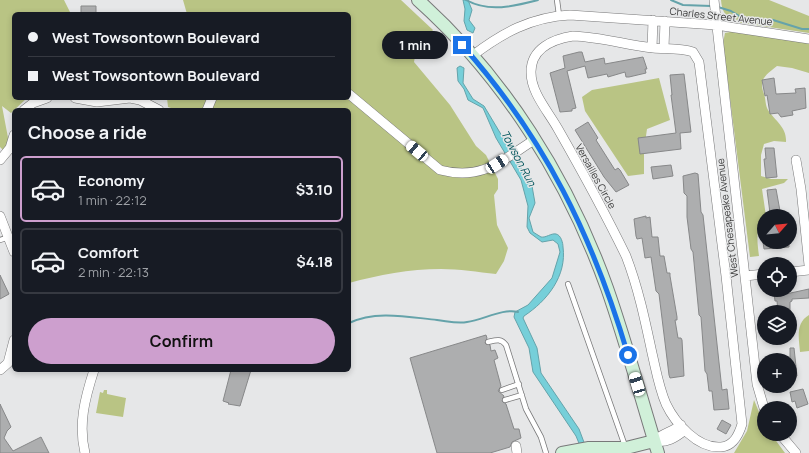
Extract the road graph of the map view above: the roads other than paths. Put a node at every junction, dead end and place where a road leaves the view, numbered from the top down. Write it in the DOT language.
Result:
graph roads {
  1 [pos="418,0"];
  2 [pos="557,0"];
  3 [pos="714,4"];
  4 [pos="559,15"];
  5 [pos="653,20"];
  6 [pos="665,21"];
  7 [pos="716,25"];
  8 [pos="809,39"];
  9 [pos="652,48"];
  10 [pos="664,48"];
  11 [pos="472,56"];
  12 [pos="351,96"];
  13 [pos="42,100"];
  14 [pos="86,100"];
  15 [pos="114,100"];
  16 [pos="140,100"];
  17 [pos="27,108"];
  18 [pos="155,108"];
  19 [pos="534,140"];
  20 [pos="12,141"];
  21 [pos="0,160"];
  22 [pos="796,160"];
  23 [pos="0,216"];
  24 [pos="3,240"];
  25 [pos="12,250"];
  26 [pos="809,265"];
  27 [pos="809,270"];
  28 [pos="797,271"];
  29 [pos="757,275"];
  30 [pos="745,276"];
  31 [pos="568,284"];
  32 [pos="488,342"];
  33 [pos="12,348"];
  34 [pos="0,370"];
  35 [pos="93,372"];
  36 [pos="519,384"];
  37 [pos="502,390"];
  38 [pos="522,395"];
  39 [pos="505,400"];
  40 [pos="762,401"];
  41 [pos="683,428"];
  42 [pos="654,441"];
  43 [pos="786,441"];
  44 [pos="626,448"];
  45 [pos="85,453"];
  46 [pos="546,453"];
  47 [pos="565,453"];
  48 [pos="658,453"];
  49 [pos="796,453"];
  1 -- 11 [label="main road"];
  2 -- 4 [label="lane"];
  3 -- 7 [label="street, West Chesapeake Avenue"];
  4 -- 5 [label="street, Charles Street Avenue"];
  4 -- 11 [label="street, Charles Street Avenue"];
  5 -- 6 [label="street, Charles Street Avenue"];
  5 -- 9 [label="street"];
  6 -- 7 [label="street, Charles Street Avenue"];
  6 -- 10 [label="street"];
  7 -- 8 [label="street, Charles Street Avenue"];
  7 -- 30 [label="street, West Chesapeake Avenue"];
  9 -- 10 [label="street, Versailles Circle"];
  9 -- 41 [label="street, Versailles Circle"];
  10 -- 41 [label="street, Versailles Circle"];
  11 -- 19 [label="main road"];
  12 -- 19 [label="street"];
  13 -- 17 [label="street"];
  14 -- 15 [label="street"];
  16 -- 18 [label="street"];
  19 -- 42 [label="main road"];
  20 -- 21 [label="street"];
  22 -- 26 [label="street"];
  23 -- 24 [label="street"];
  24 -- 25 [label="street"];
  27 -- 28 [label="street"];
  29 -- 30 [label="street"];
  30 -- 40 [label="street, West Chesapeake Avenue"];
  31 -- 44 [label="lane"];
  32 -- 36 [label="lane"];
  33 -- 34 [label="street"];
  35 -- 45 [label="street"];
  36 -- 37 [label="lane"];
  36 -- 38 [label="lane"];
  38 -- 39 [label="lane"];
  38 -- 46 [label="lane"];
  41 -- 42 [label="street"];
  42 -- 44 [label="main road"];
  42 -- 48 [label="main road"];
  43 -- 49 [label="street"];
  44 -- 47 [label="main road"];
}
